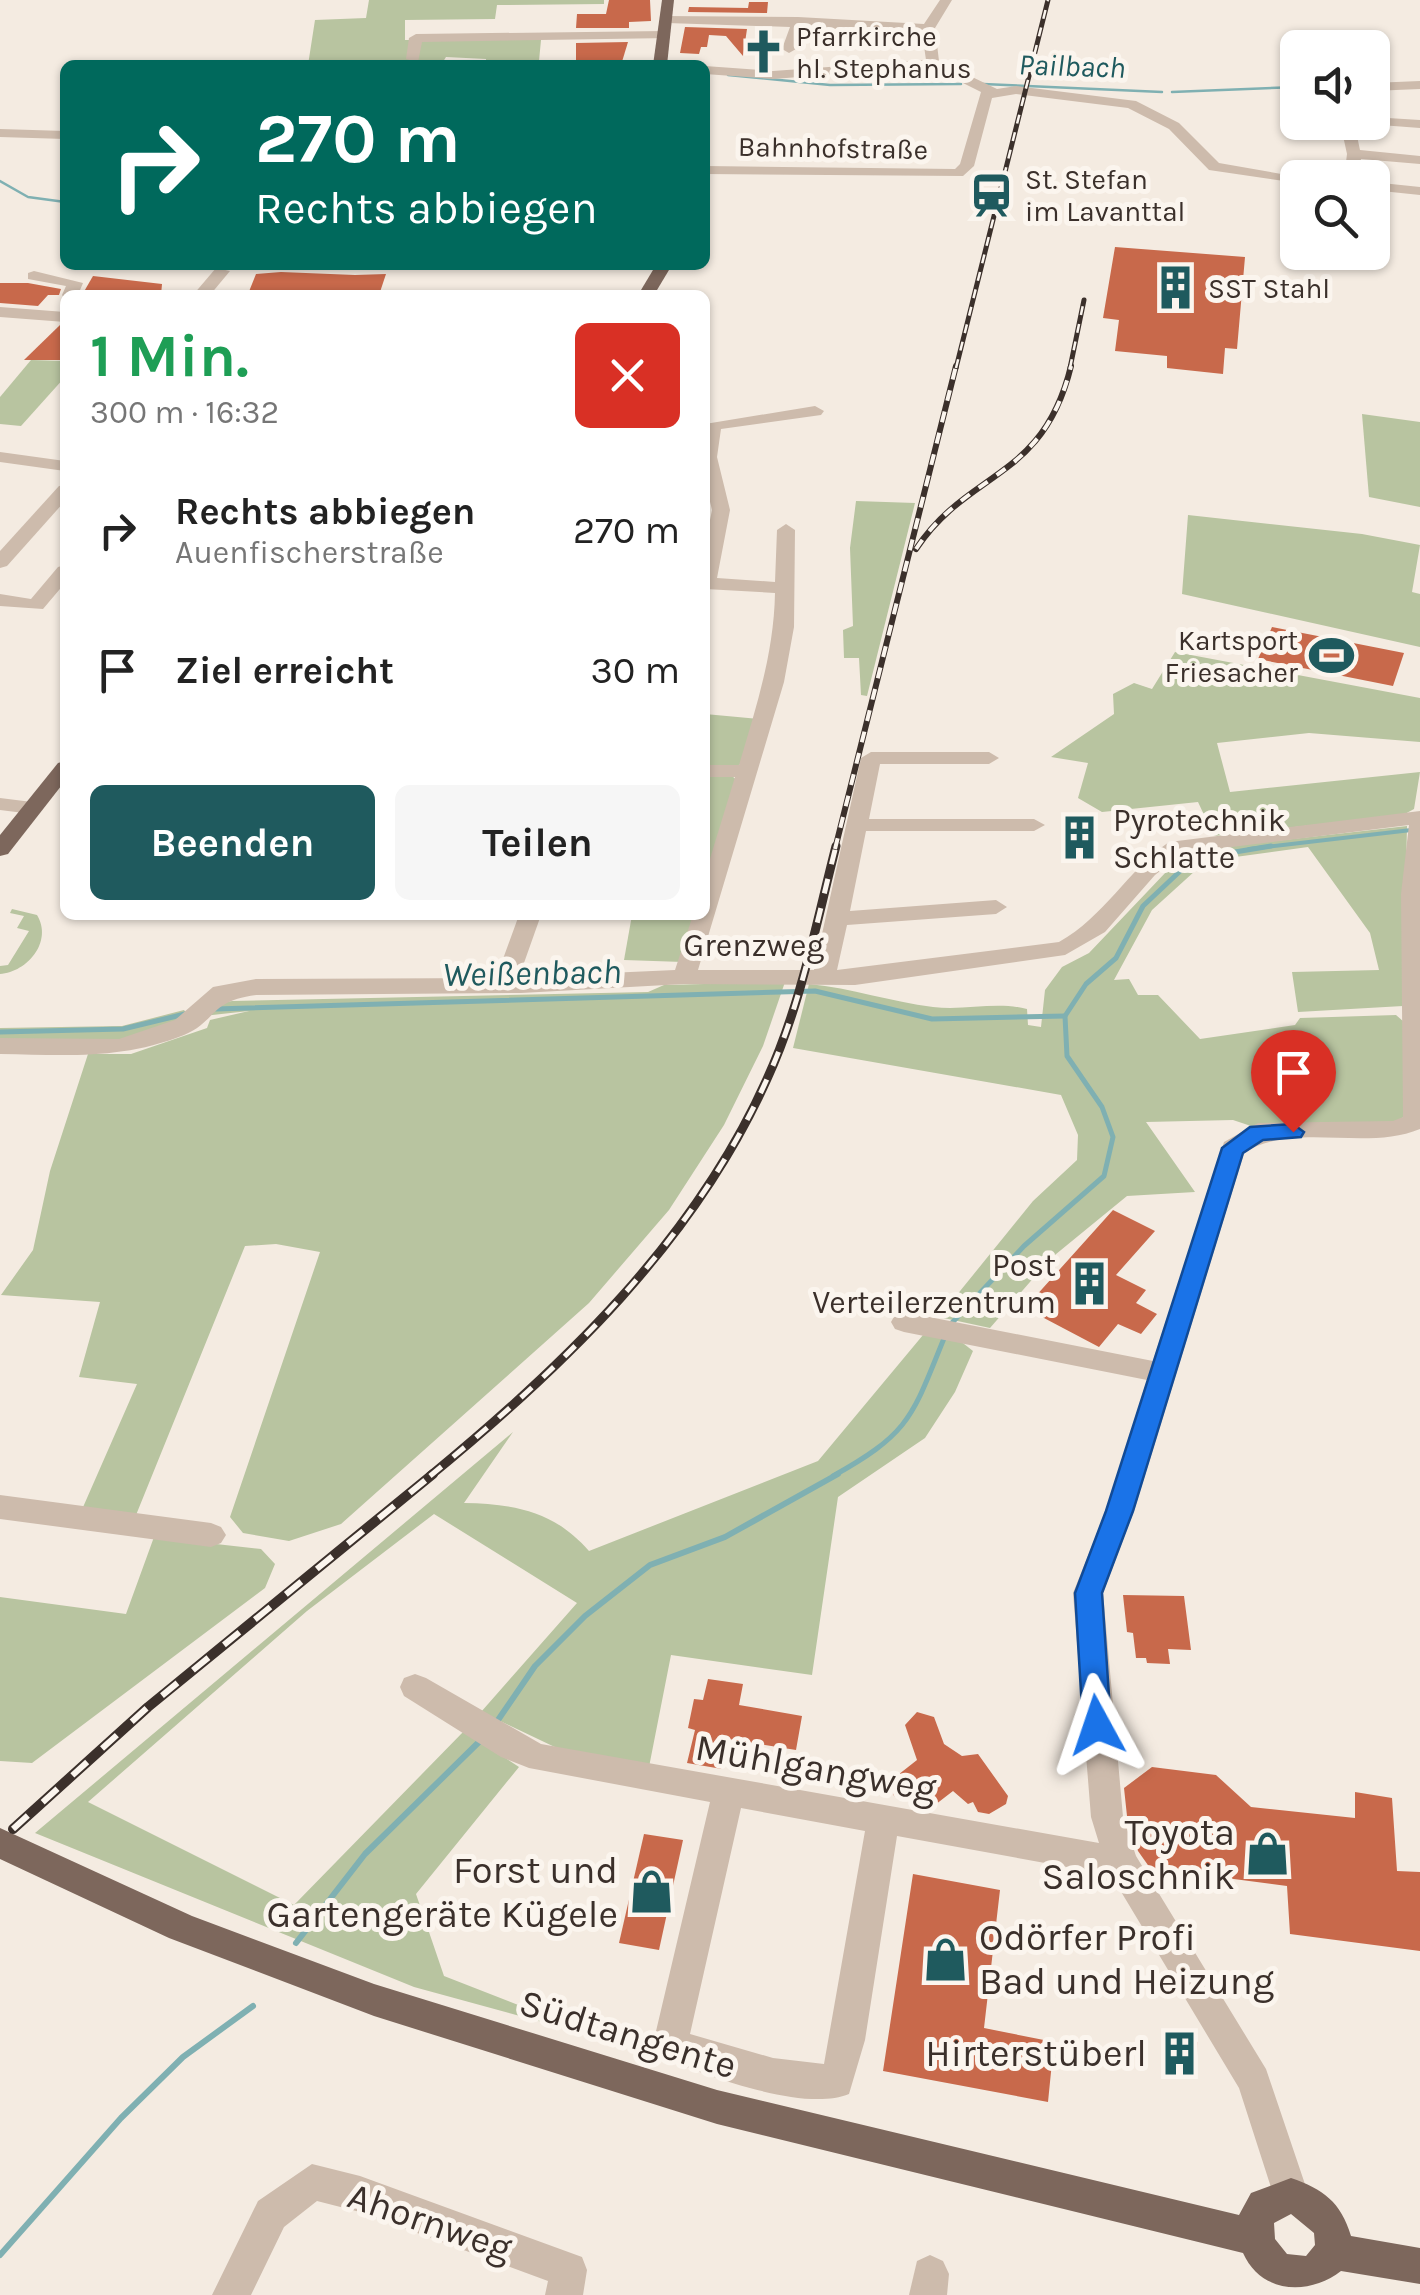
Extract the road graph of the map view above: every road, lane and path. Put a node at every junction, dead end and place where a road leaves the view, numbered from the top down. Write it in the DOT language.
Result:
graph roads {
  1 [pos="668,0"];
  2 [pos="946,0"];
  3 [pos="666,19"];
  4 [pos="798,22"];
  5 [pos="928,28"];
  6 [pos="665,35"];
  7 [pos="789,49"];
  8 [pos="413,59"];
  9 [pos="661,60"];
  10 [pos="933,62"];
  11 [pos="710,70"];
  12 [pos="1420,85"];
  13 [pos="1390,87"];
  14 [pos="992,92"];
  15 [pos="1390,123"];
  16 [pos="1420,124"];
  17 [pos="0,132"];
  18 [pos="60,135"];
  19 [pos="1351,140"];
  20 [pos="1354,154"];
  21 [pos="1353,160"];
  22 [pos="1420,160"];
  23 [pos="710,170"];
  24 [pos="1280,177"];
  25 [pos="1390,188"];
  26 [pos="1420,191"];
  27 [pos="222,271"];
  28 [pos="34,276"];
  29 [pos="72,290"];
  30 [pos="205,290"];
  31 [pos="0,312"];
  32 [pos="60,312"];
  33 [pos="815,412"];
  34 [pos="710,445"];
  35 [pos="0,457"];
  36 [pos="60,465"];
  37 [pos="710,465"];
  38 [pos="60,496"];
  39 [pos="786,530"];
  40 [pos="0,562"];
  41 [pos="710,564"];
  42 [pos="60,577"];
  43 [pos="710,583"];
  44 [pos="786,588"];
  45 [pos="0,600"];
  46 [pos="989,758"];
  47 [pos="710,771"];
  48 [pos="60,772"];
  49 [pos="749,772"];
  50 [pos="0,804"];
  51 [pos="32,808"];
  52 [pos="857,824"];
  53 [pos="1034,825"];
  54 [pos="1419,826"];
  55 [pos="0,849"];
  56 [pos="710,894"];
  57 [pos="996,907"];
  58 [pos="835,919"];
  59 [pos="528,920"];
  60 [pos="702,920"];
  61 [pos="684,977"];
  62 [pos="824,978"];
  63 [pos="505,985"];
  64 [pos="0,1046"];
  65 [pos="904,1322"];
  66 [pos="1162,1373"];
  67 [pos="0,1507"];
  68 [pos="211,1535"];
  69 [pos="414,1687"];
  70 [pos="728,1793"];
  71 [pos="883,1822"];
  72 [pos="0,1843"];
  73 [pos="1120,1862"];
  74 [pos="1291,2196"];
  75 [pos="1254,2237"];
  76 [pos="1334,2252"];
  77 [pos="1420,2266"];
  78 [pos="566,2283"];
  79 [pos="1293,2286"];
  80 [pos="230,2295"];
  1 -- 3 [label="main road"];
  2 -- 5 [label="street"];
  3 -- 4 [label="street"];
  3 -- 6 [label="main road"];
  4 -- 5 [label="street"];
  4 -- 7 [label="street"];
  5 -- 10 [label="street"];
  6 -- 8 [label="street"];
  6 -- 9 [label="main road"];
  10 -- 11 [label="street"];
  10 -- 14 [label="street"];
  12 -- 13 [label="street"];
  14 -- 23 [label="street, Bahnhofstraße"];
  14 -- 24 [label="street"];
  15 -- 16 [label="street"];
  17 -- 18 [label="street"];
  19 -- 20 [label="street"];
  20 -- 21 [label="street"];
  20 -- 22 [label="street"];
  25 -- 26 [label="street"];
  27 -- 30 [label="street"];
  28 -- 29 [label="street"];
  31 -- 32 [label="street"];
  33 -- 34 [label="street"];
  35 -- 36 [label="street"];
  37 -- 41 [label="street"];
  38 -- 40 [label="street"];
  39 -- 44 [label="street"];
  42 -- 45 [label="street"];
  43 -- 44 [label="street"];
  44 -- 49 [label="street"];
  46 -- 52 [label="street"];
  47 -- 49 [label="street"];
  48 -- 51 [label="main road"];
  49 -- 56 [label="street"];
  50 -- 51 [label="street"];
  51 -- 55 [label="main road"];
  52 -- 53 [label="street"];
  52 -- 58 [label="street"];
  54 -- 62 [label="street, Grenzweg"];
  54 -- 66 [label="street"];
  57 -- 58 [label="street"];
  58 -- 62 [label="street"];
  59 -- 63 [label="street"];
  60 -- 61 [label="street"];
  61 -- 62 [label="street, Grenzweg"];
  61 -- 63 [label="street, Grenzweg"];
  63 -- 64 [label="street, Grenzweg"];
  65 -- 66 [label="street"];
  66 -- 73 [label="street"];
  67 -- 68 [label="street"];
  69 -- 70 [label="street, Mühlgangweg"];
  70 -- 71 [label="street, Mühlgangweg"];
  70 -- 71 [label="street"];
  71 -- 73 [label="street, Mühlgangweg"];
  72 -- 75 [label="main road, Südtangente"];
  73 -- 74 [label="street"];
  74 -- 75 [label="main road"];
  74 -- 76 [label="main road"];
  75 -- 79 [label="main road"];
  76 -- 77 [label="main road"];
  76 -- 79 [label="main road"];
  78 -- 80 [label="street, Ahornweg"];
}
